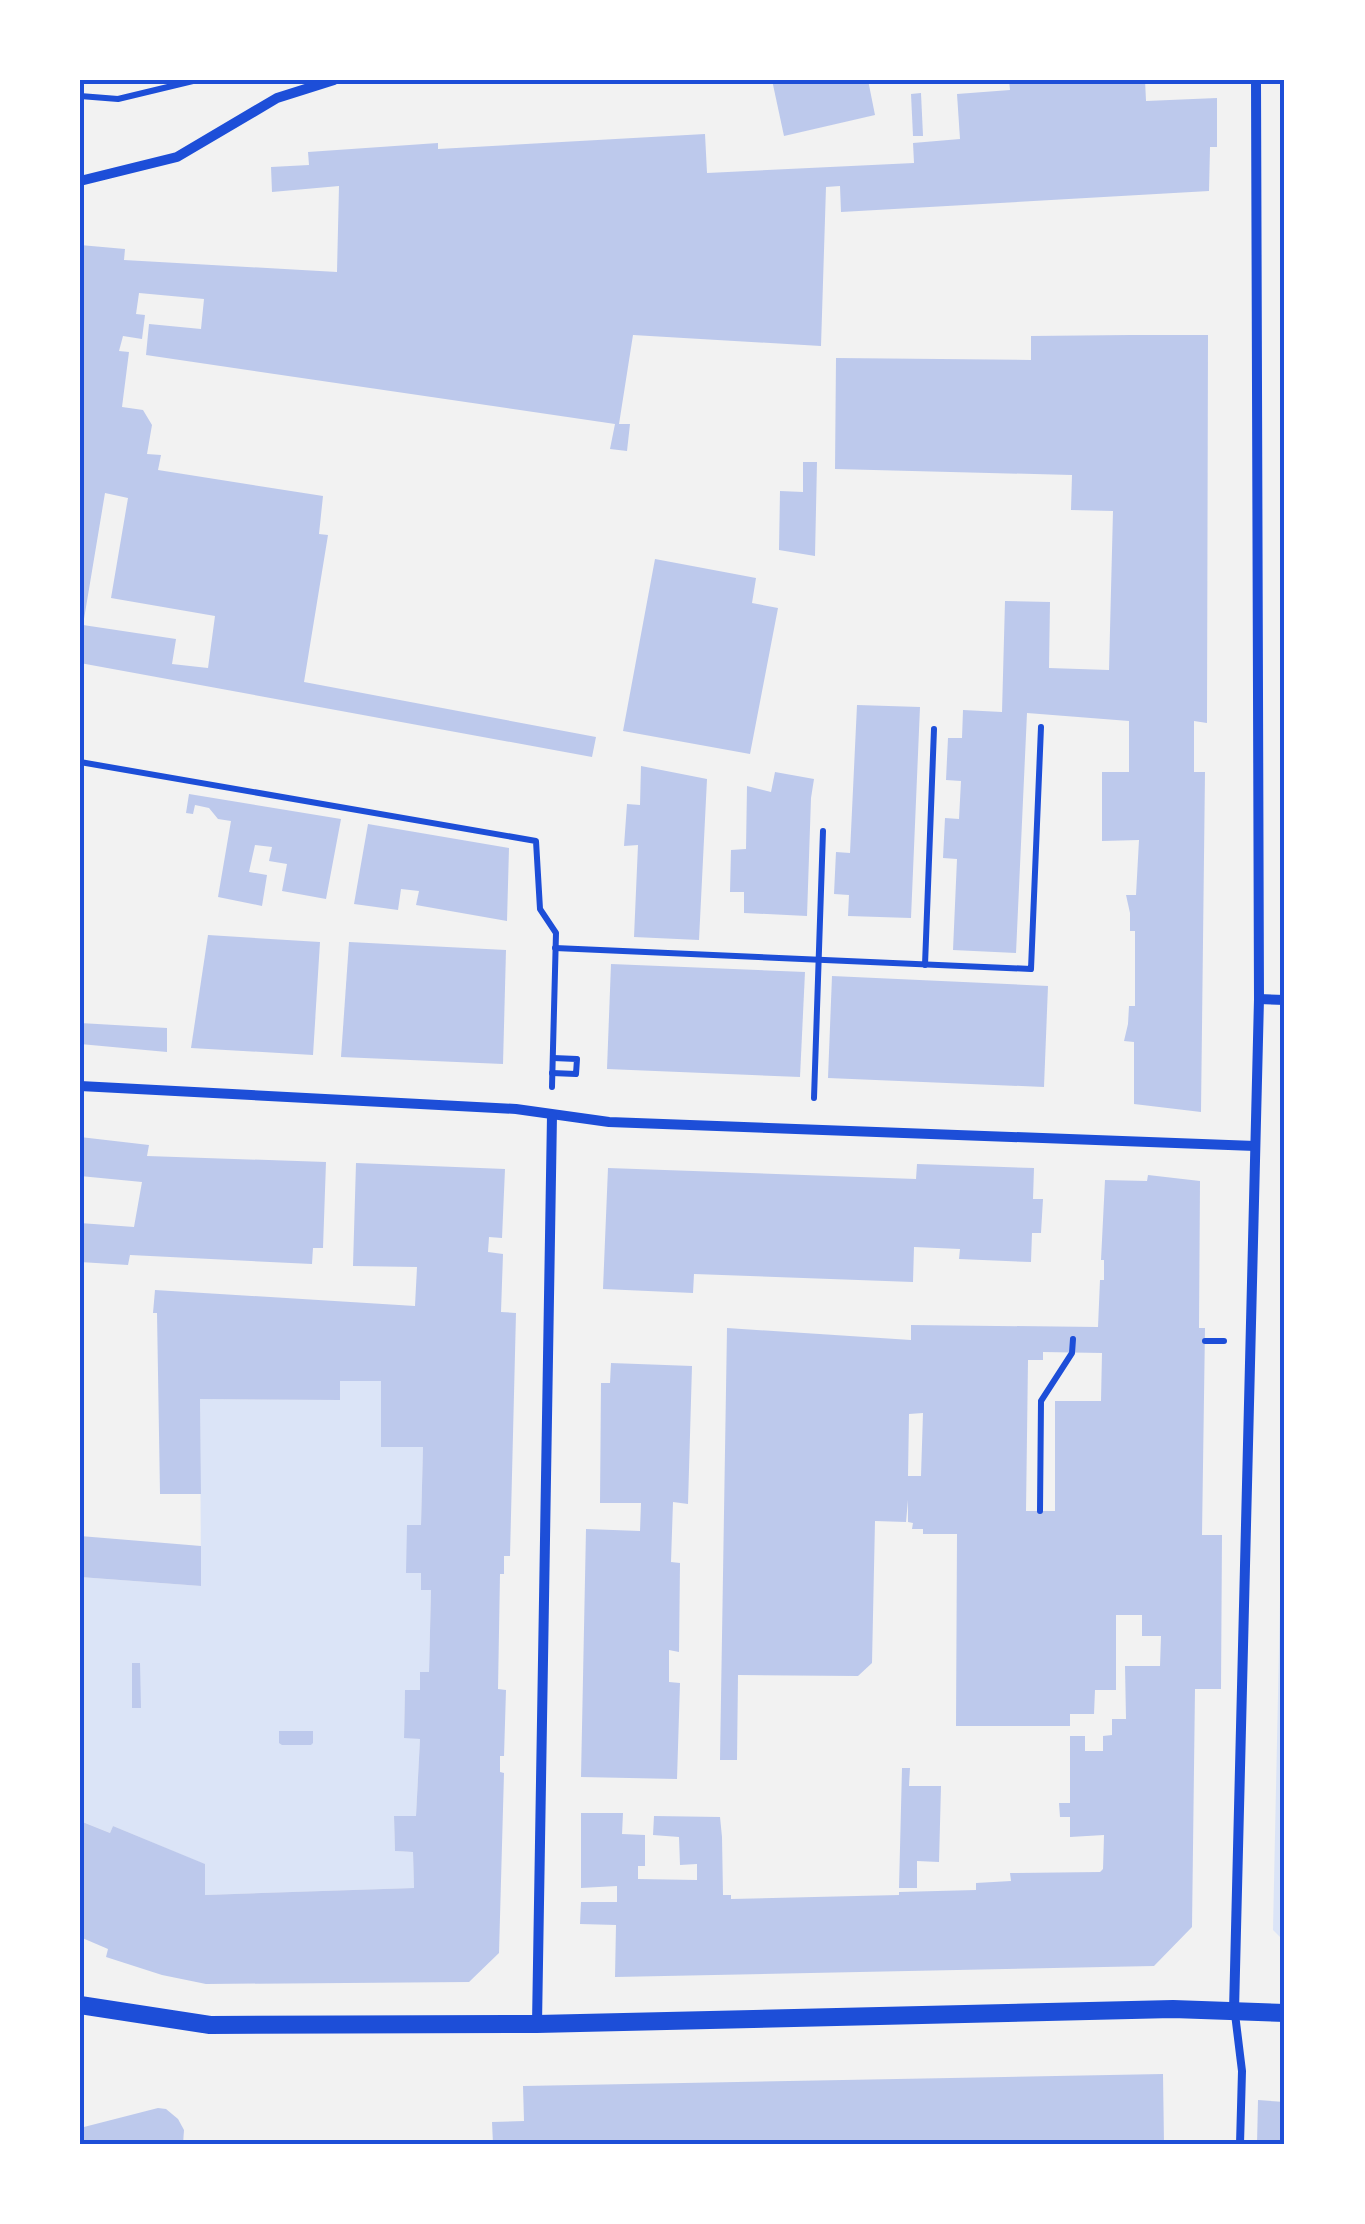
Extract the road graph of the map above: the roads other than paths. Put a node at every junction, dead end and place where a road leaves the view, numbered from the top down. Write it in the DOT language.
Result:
graph roads {
  1 [pos="334,80"];
  2 [pos="1256,80"];
  3 [pos="80,181"];
  4 [pos="1259,999"];
  5 [pos="1285,1000"];
  6 [pos="80,1086"];
  7 [pos="552,1115"];
  8 [pos="1255,1146"];
  9 [pos="80,2006"];
  10 [pos="1234,2011"];
  11 [pos="1285,2013"];
  12 [pos="537,2024"];
  13 [pos="1240,2144"];
  1 -- 3 [label="street"];
  2 -- 4 [label="street"];
  4 -- 5 [label="street"];
  4 -- 8 [label="street"];
  6 -- 7 [label="street"];
  7 -- 8 [label="street"];
  7 -- 12 [label="street"];
  8 -- 10 [label="street"];
  9 -- 12 [label="street"];
  10 -- 11 [label="street"];
  10 -- 12 [label="street"];
  10 -- 13 [label="lane"];
}
